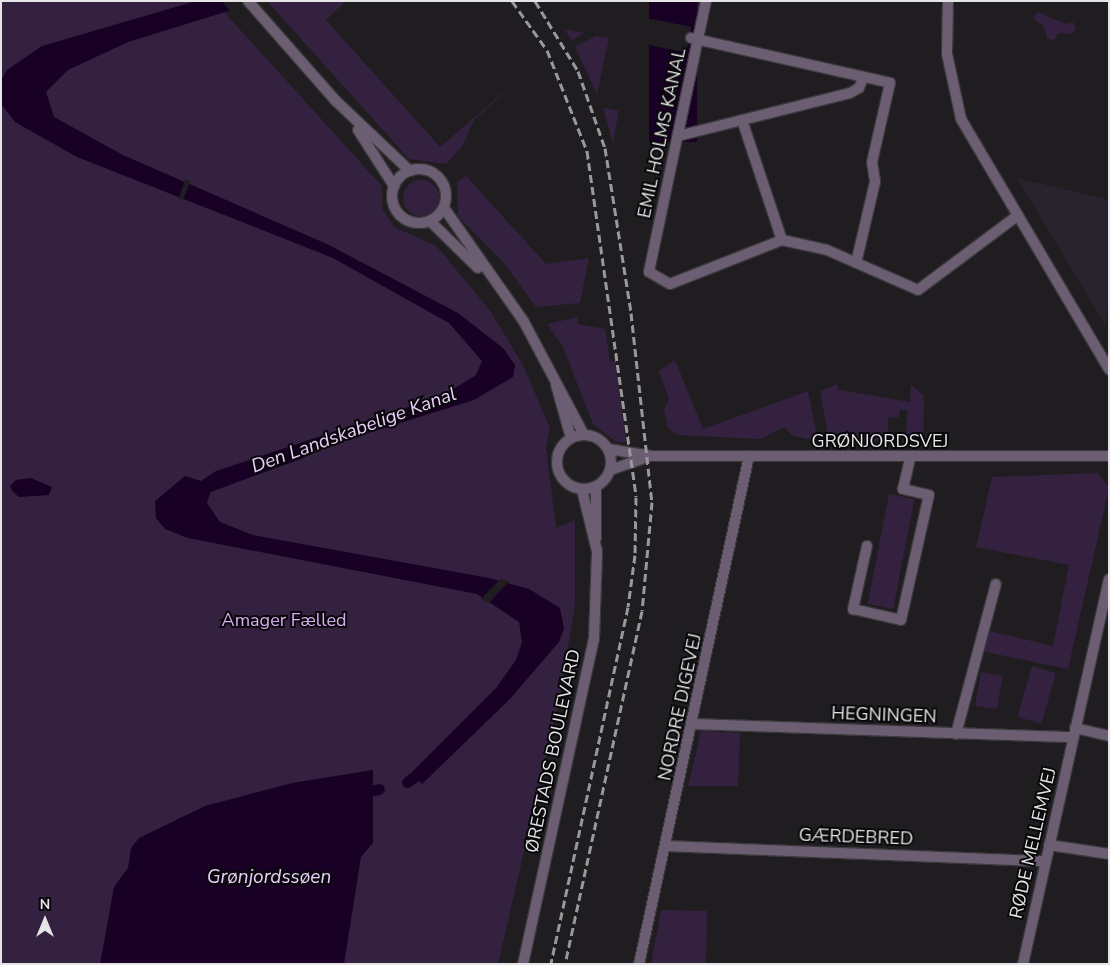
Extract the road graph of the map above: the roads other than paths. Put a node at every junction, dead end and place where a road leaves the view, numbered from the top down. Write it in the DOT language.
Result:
graph roads {
  1 [pos="248,1"];
  2 [pos="706,1"];
  3 [pos="948,1"];
  4 [pos="694,40"];
  5 [pos="863,78"];
  6 [pos="336,101"];
  7 [pos="742,120"];
  8 [pos="678,136"];
  9 [pos="410,171"];
  10 [pos="394,186"];
  11 [pos="444,208"];
  12 [pos="1017,216"];
  13 [pos="430,221"];
  14 [pos="782,240"];
  15 [pos="856,263"];
  16 [pos="494,282"];
  17 [pos="1109,369"];
  18 [pos="555,377"];
  19 [pos="584,435"];
  20 [pos="571,438"];
  21 [pos="608,449"];
  22 [pos="651,456"];
  23 [pos="749,456"];
  24 [pos="1109,456"];
  25 [pos="910,458"];
  26 [pos="610,470"];
  27 [pos="596,487"];
  28 [pos="582,490"];
  29 [pos="596,542"];
  30 [pos="866,546"];
  31 [pos="1109,580"];
  32 [pos="996,584"];
  33 [pos="694,724"];
  34 [pos="1074,733"];
  35 [pos="956,734"];
  36 [pos="1109,736"];
  37 [pos="1049,845"];
  38 [pos="666,846"];
  39 [pos="1109,854"];
  40 [pos="1044,861"];
  41 [pos="523,964"];
  42 [pos="639,964"];
  43 [pos="1023,964"];
  1 -- 6 [label="street"];
  2 -- 4 [label="street, EMIL HOLMS KANAL"];
  3 -- 12 [label="street"];
  4 -- 5 [label="street"];
  4 -- 8 [label="street, EMIL HOLMS KANAL"];
  5 -- 7 [label="street"];
  5 -- 15 [label="street"];
  6 -- 9 [label="street"];
  6 -- 10 [label="street"];
  7 -- 8 [label="street"];
  7 -- 14 [label="street"];
  8 -- 14 [label="street, EMIL HOLMS KANAL"];
  9 -- 10 [label="street"];
  9 -- 11 [label="street"];
  10 -- 13 [label="street"];
  11 -- 13 [label="street"];
  11 -- 16 [label="street"];
  12 -- 15 [label="street"];
  12 -- 17 [label="street"];
  13 -- 16 [label="street"];
  14 -- 15 [label="street"];
  16 -- 18 [label="street"];
  18 -- 19 [label="street"];
  18 -- 20 [label="street"];
  19 -- 20 [label="street"];
  19 -- 21 [label="street"];
  20 -- 28 [label="street"];
  21 -- 22 [label="street, GRØNJORDSVEJ"];
  21 -- 26 [label="street"];
  22 -- 23 [label="street, GRØNJORDSVEJ"];
  22 -- 26 [label="street, GRØNJORDSVEJ"];
  23 -- 25 [label="street, GRØNJORDSVEJ"];
  23 -- 33 [label="street, NORDRE DIGEVEJ"];
  24 -- 25 [label="street, GRØNJORDSVEJ"];
  25 -- 30 [label="street"];
  26 -- 27 [label="street"];
  27 -- 28 [label="street"];
  27 -- 29 [label="street, ØRESTADS BOULEVARD"];
  28 -- 29 [label="street, ØRESTADS BOULEVARD"];
  29 -- 41 [label="street, ØRESTADS BOULEVARD"];
  31 -- 34 [label="street, RØDE MELLEMVEJ"];
  32 -- 35 [label="street"];
  33 -- 35 [label="street, HEGNINGEN"];
  33 -- 38 [label="street, NORDRE DIGEVEJ"];
  34 -- 35 [label="street, HEGNINGEN"];
  34 -- 36 [label="street"];
  34 -- 37 [label="street, RØDE MELLEMVEJ"];
  37 -- 39 [label="street"];
  37 -- 40 [label="street, RØDE MELLEMVEJ"];
  38 -- 40 [label="street, GÆRDEBRED"];
  38 -- 42 [label="street, NORDRE DIGEVEJ"];
  40 -- 43 [label="street, RØDE MELLEMVEJ"];
}
